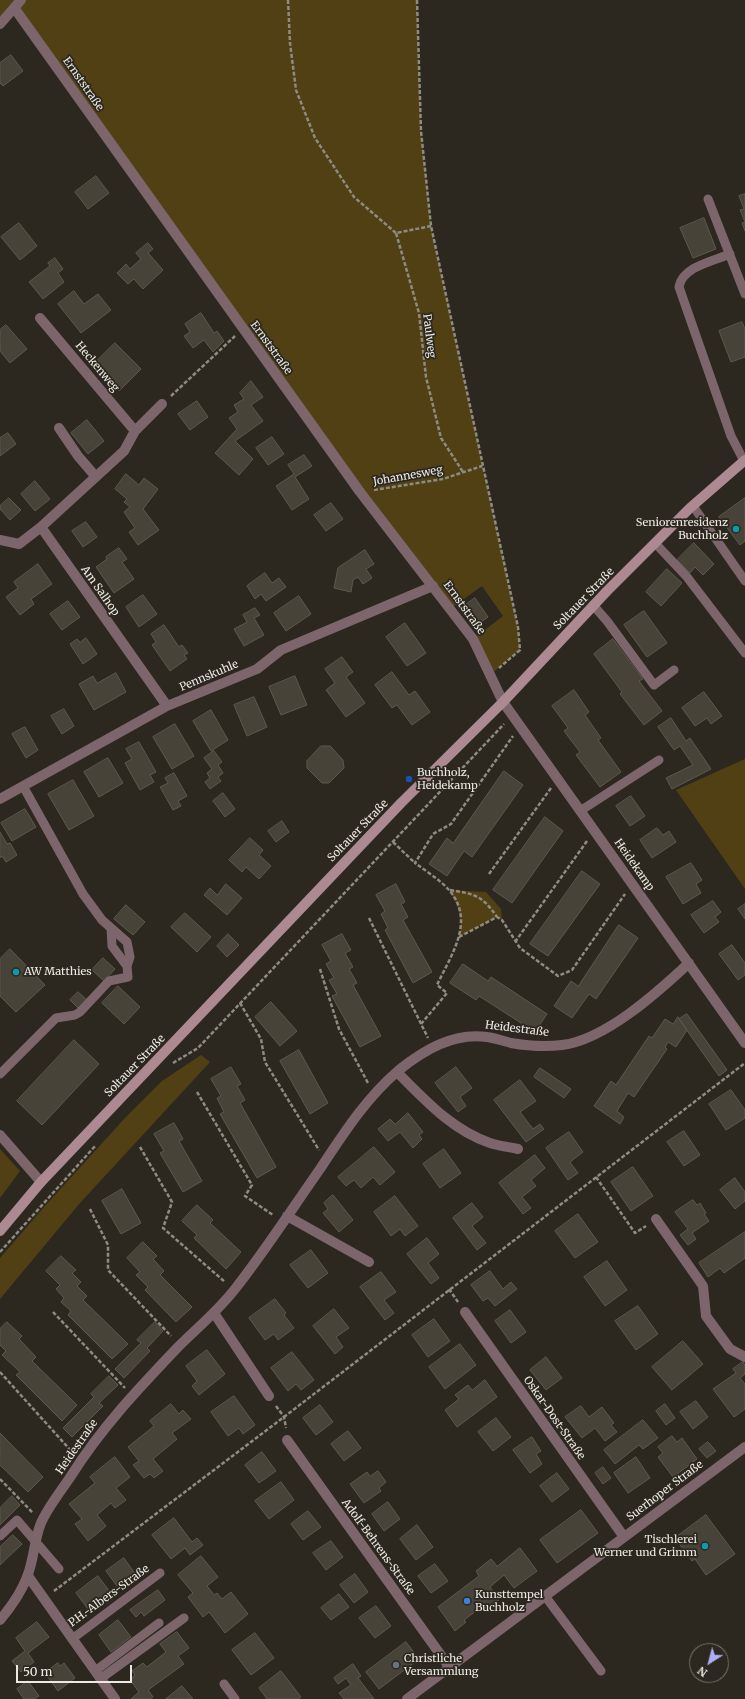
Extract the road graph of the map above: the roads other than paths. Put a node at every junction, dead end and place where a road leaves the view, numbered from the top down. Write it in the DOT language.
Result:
graph roads {
  1 [pos="21,0"];
  2 [pos="15,9"];
  3 [pos="0,24"];
  4 [pos="708,199"];
  5 [pos="730,254"];
  6 [pos="745,294"];
  7 [pos="40,318"];
  8 [pos="162,404"];
  9 [pos="59,428"];
  10 [pos="135,431"];
  11 [pos="744,461"];
  12 [pos="96,477"];
  13 [pos="693,506"];
  14 [pos="41,527"];
  15 [pos="0,540"];
  16 [pos="655,543"];
  17 [pos="745,581"];
  18 [pos="433,586"];
  19 [pos="593,605"];
  20 [pos="745,653"];
  21 [pos="674,670"];
  22 [pos="503,702"];
  23 [pos="167,706"];
  24 [pos="659,760"];
  25 [pos="23,786"];
  26 [pos="0,799"];
  27 [pos="580,811"];
  28 [pos="112,928"];
  29 [pos="689,963"];
  30 [pos="127,966"];
  31 [pos="745,1043"];
  32 [pos="397,1072"];
  33 [pos="0,1074"];
  34 [pos="0,1135"];
  35 [pos="518,1149"];
  36 [pos="41,1182"];
  37 [pos="285,1219"];
  38 [pos="656,1219"];
  39 [pos="0,1231"];
  40 [pos="369,1262"];
  41 [pos="465,1312"];
  42 [pos="214,1313"];
  43 [pos="745,1357"];
  44 [pos="269,1396"];
  45 [pos="287,1440"];
  46 [pos="745,1447"];
  47 [pos="0,1536"];
  48 [pos="624,1537"];
  49 [pos="36,1541"];
  50 [pos="59,1569"];
  51 [pos="160,1573"];
  52 [pos="28,1576"];
  53 [pos="545,1596"];
  54 [pos="184,1618"];
  55 [pos="0,1620"];
  56 [pos="159,1623"];
  57 [pos="72,1639"];
  58 [pos="450,1668"];
  59 [pos="601,1671"];
  60 [pos="98,1675"];
  61 [pos="224,1684"];
  62 [pos="115,1699"];
  63 [pos="235,1699"];
  64 [pos="407,1699"];
  1 -- 2 [label="street"];
  2 -- 3 [label="street"];
  2 -- 18 [label="street, Ernststraße"];
  4 -- 5 [label="lane"];
  5 -- 6 [label="lane"];
  5 -- 11 [label="lane"];
  7 -- 10 [label="street, Heckenweg"];
  8 -- 10 [label="street"];
  9 -- 12 [label="street"];
  10 -- 12 [label="street"];
  11 -- 13 [label="main road, Soltauer Straße"];
  12 -- 14 [label="street"];
  13 -- 16 [label="main road, Soltauer Straße"];
  13 -- 17 [label="lane"];
  14 -- 15 [label="street"];
  14 -- 23 [label="street, Am Salhop"];
  16 -- 19 [label="main road, Soltauer Straße"];
  16 -- 20 [label="lane"];
  18 -- 22 [label="street, Ernststraße"];
  18 -- 23 [label="street, Pennskuhle"];
  19 -- 21 [label="lane"];
  19 -- 22 [label="main road, Soltauer Straße"];
  22 -- 27 [label="street, Heidekamp"];
  22 -- 36 [label="main road, Soltauer Straße"];
  23 -- 25 [label="street, Pennskuhle"];
  24 -- 27 [label="lane"];
  25 -- 26 [label="street, Pennskuhle"];
  25 -- 28 [label="lane"];
  27 -- 29 [label="street, Heidekamp"];
  28 -- 30 [label="lane"];
  28 -- 30 [label="lane"];
  29 -- 31 [label="street, Heidekamp"];
  29 -- 32 [label="street, Heidestraße"];
  30 -- 33 [label="lane"];
  32 -- 35 [label="street"];
  32 -- 37 [label="street, Heidestraße"];
  34 -- 36 [label="street"];
  36 -- 39 [label="main road, Soltauer Straße"];
  37 -- 40 [label="street"];
  37 -- 42 [label="street, Heidestraße"];
  38 -- 43 [label="street"];
  41 -- 48 [label="street, Oskar-Dost-Straße"];
  42 -- 44 [label="street"];
  42 -- 49 [label="street, Heidestraße"];
  45 -- 58 [label="street, Adolf-Behrens-Straße"];
  46 -- 48 [label="street, Suerhoper Straße"];
  47 -- 49 [label="lane"];
  48 -- 53 [label="street, Suerhoper Straße"];
  49 -- 50 [label="lane"];
  49 -- 52 [label="street, Heidestraße"];
  51 -- 57 [label="lane, P.H.-Albers-Straße"];
  52 -- 55 [label="street, Heidestraße"];
  52 -- 57 [label="street, P.H.-Albers-Straße"];
  53 -- 58 [label="street, Suerhoper Straße"];
  53 -- 59 [label="lane"];
  54 -- 60 [label="lane"];
  56 -- 60 [label="lane"];
  57 -- 60 [label="street, P.H.-Albers-Straße"];
  58 -- 64 [label="street, Suerhoper Straße"];
  60 -- 62 [label="street, P.H.-Albers-Straße"];
  61 -- 63 [label="lane"];
}
